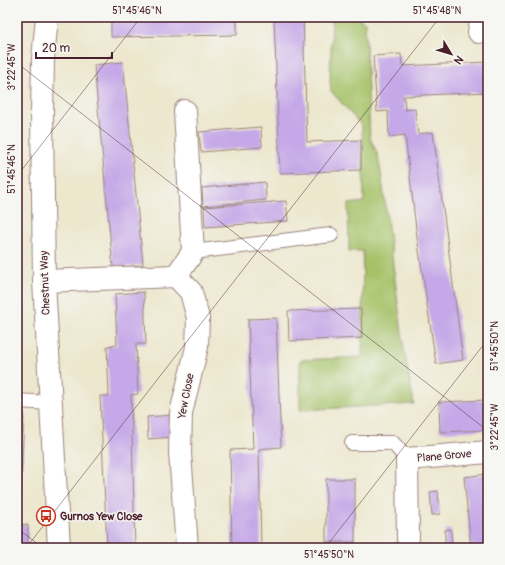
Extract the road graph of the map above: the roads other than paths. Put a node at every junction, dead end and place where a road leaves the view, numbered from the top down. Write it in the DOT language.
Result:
graph roads {
  1 [pos="47,17"];
  2 [pos="185,111"];
  3 [pos="331,235"];
  4 [pos="193,252"];
  5 [pos="176,276"];
  6 [pos="44,281"];
  7 [pos="17,401"];
  8 [pos="51,402"];
  9 [pos="352,443"];
  10 [pos="488,452"];
  11 [pos="407,459"];
  12 [pos="408,538"];
  13 [pos="59,548"];
  14 [pos="187,548"];
  1 -- 6 [label="street, Chestnut Way"];
  2 -- 4 [label="street"];
  3 -- 4 [label="lane"];
  4 -- 5 [label="street"];
  5 -- 6 [label="street"];
  5 -- 14 [label="street, Yew Close"];
  6 -- 8 [label="street, Chestnut Way"];
  7 -- 8 [label="lane"];
  8 -- 13 [label="street, Chestnut Way"];
  9 -- 11 [label="lane"];
  10 -- 11 [label="street, Plane Grove"];
  11 -- 12 [label="street, Plane Grove"];
}
